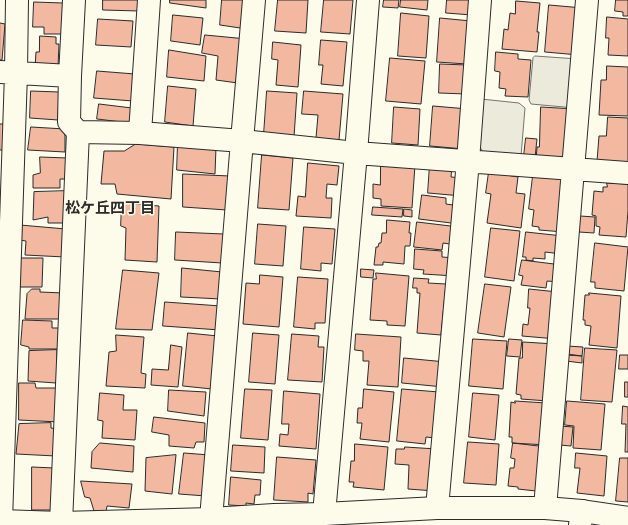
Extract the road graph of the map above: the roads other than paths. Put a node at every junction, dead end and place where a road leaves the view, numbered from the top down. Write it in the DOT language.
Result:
graph roads {
  1 [pos="17,0"];
  2 [pos="74,0"];
  3 [pos="149,0"];
  4 [pos="254,0"];
  5 [pos="368,0"];
  6 [pos="480,0"];
  7 [pos="587,0"];
  8 [pos="8,72"];
  9 [pos="70,76"];
  10 [pos="78,132"];
  11 [pos="140,133"];
  12 [pos="242,141"];
  13 [pos="356,153"];
  14 [pos="468,161"];
  15 [pos="573,169"];
  16 [pos="628,173"];
  17 [pos="5,277"];
  18 [pos="2,399"];
  19 [pos="545,508"];
  20 [pos="324,514"];
  21 [pos="442,514"];
  22 [pos="581,518"];
  23 [pos="628,518"];
  24 [pos="212,519"];
  25 [pos="274,520"];
  26 [pos="0,521"];
  27 [pos="61,522"];
  1 -- 8 [label="street"];
  2 -- 9 [label="street"];
  3 -- 11 [label="street"];
  4 -- 12 [label="street"];
  5 -- 13 [label="street"];
  6 -- 14 [label="street"];
  7 -- 15 [label="street"];
  8 -- 9 [label="street"];
  8 -- 17 [label="street"];
  9 -- 10 [label="street"];
  10 -- 11 [label="street"];
  10 -- 27 [label="street"];
  11 -- 12 [label="street"];
  12 -- 13 [label="street"];
  12 -- 24 [label="street"];
  13 -- 14 [label="street"];
  13 -- 20 [label="street"];
  14 -- 15 [label="street"];
  14 -- 21 [label="street"];
  15 -- 16 [label="street"];
  15 -- 19 [label="street"];
  17 -- 18 [label="street"];
  18 -- 26 [label="street"];
  19 -- 21 [label="street"];
  19 -- 22 [label="street"];
  20 -- 21 [label="street"];
  20 -- 25 [label="street"];
  22 -- 23 [label="street"];
  24 -- 25 [label="street"];
  24 -- 27 [label="street"];
  26 -- 27 [label="street"];
}
